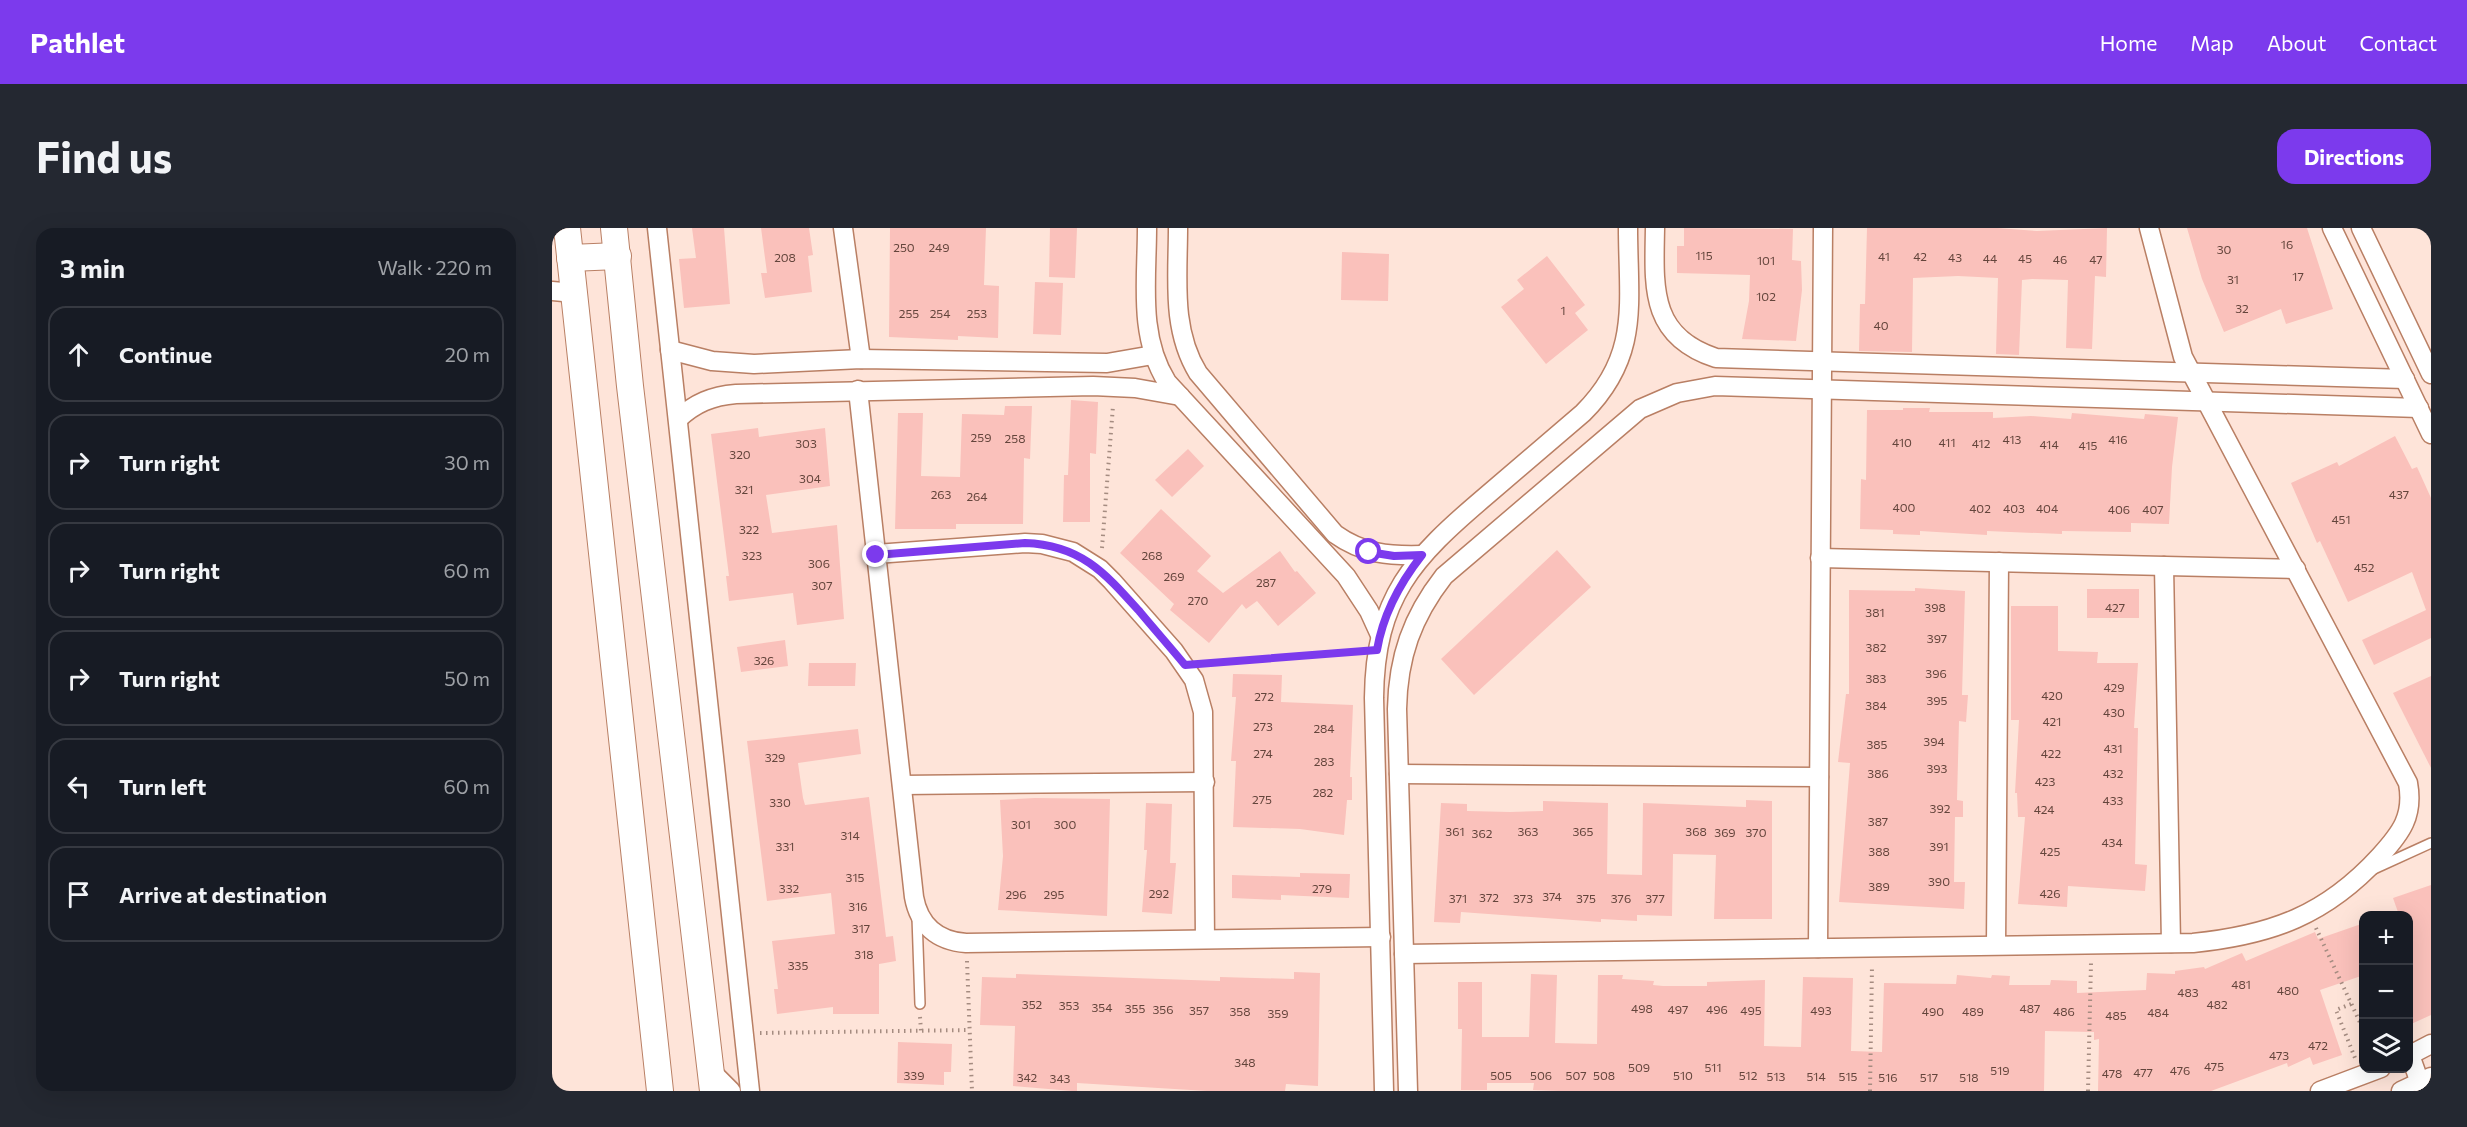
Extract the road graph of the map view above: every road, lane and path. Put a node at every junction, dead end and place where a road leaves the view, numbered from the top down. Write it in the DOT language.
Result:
graph roads {
  1 [pos="567,228"];
  2 [pos="614,228"];
  3 [pos="657,228"];
  4 [pos="843,228"];
  5 [pos="1146,228"];
  6 [pos="1178,228"];
  7 [pos="1628,228"];
  8 [pos="1655,228"];
  9 [pos="1823,228"];
  10 [pos="2149,228"];
  11 [pos="2332,228"];
  12 [pos="2361,228"];
  13 [pos="618,256"];
  14 [pos="570,258"];
  15 [pos="563,292"];
  16 [pos="670,350"];
  17 [pos="1153,355"];
  18 [pos="861,359"];
  19 [pos="1822,361"];
  20 [pos="722,362"];
  21 [pos="1010,362"];
  22 [pos="2192,372"];
  23 [pos="2431,374"];
  24 [pos="2405,379"];
  25 [pos="1114,387"];
  26 [pos="1009,388"];
  27 [pos="858,390"];
  28 [pos="1821,390"];
  29 [pos="723,395"];
  30 [pos="1180,396"];
  31 [pos="2207,401"];
  32 [pos="2419,408"];
  33 [pos="678,419"];
  34 [pos="2431,434"];
  35 [pos="876,555"];
  36 [pos="1422,555"];
  37 [pos="1820,558"];
  38 [pos="1999,562"];
  39 [pos="2164,566"];
  40 [pos="2296,568"];
  41 [pos="1100,569"];
  42 [pos="1378,642"];
  43 [pos="1185,665"];
  44 [pos="1399,774"];
  45 [pos="1819,777"];
  46 [pos="1205,782"];
  47 [pos="902,785"];
  48 [pos="2431,843"];
  49 [pos="2364,874"];
  50 [pos="916,909"];
  51 [pos="2310,913"];
  52 [pos="1381,937"];
  53 [pos="1205,939"];
  54 [pos="966,943"];
  55 [pos="2171,943"];
  56 [pos="2091,944"];
  57 [pos="1996,945"];
  58 [pos="1872,947"];
  59 [pos="1818,948"];
  60 [pos="1404,954"];
  61 [pos="920,1004"];
  62 [pos="2351,1004"];
  63 [pos="2359,1020"];
  64 [pos="969,1030"];
  65 [pos="744,1033"];
  66 [pos="2431,1044"];
  67 [pos="2413,1053"];
  68 [pos="2413,1061"];
  69 [pos="2369,1073"];
  70 [pos="2362,1076"];
  71 [pos="712,1080"];
  72 [pos="2425,1080"];
  73 [pos="660,1091"];
  74 [pos="731,1091"];
  75 [pos="750,1091"];
  76 [pos="972,1091"];
  77 [pos="1384,1091"];
  78 [pos="1408,1091"];
  79 [pos="1870,1091"];
  80 [pos="2088,1091"];
  81 [pos="2320,1091"];
  82 [pos="2401,1091"];
  1 -- 14 [label="street"];
  2 -- 13 [label="street"];
  3 -- 16 [label="street"];
  4 -- 18 [label="street"];
  5 -- 17 [label="street"];
  6 -- 36 [label="street"];
  7 -- 36 [label="street"];
  8 -- 19 [label="street"];
  9 -- 19 [label="street"];
  10 -- 22 [label="street"];
  11 -- 24 [label="street"];
  12 -- 23 [label="street"];
  13 -- 14 [label="street"];
  13 -- 71 [label="street"];
  14 -- 15 [label="street"];
  15 -- 73 [label="street"];
  16 -- 20 [label="street"];
  16 -- 33 [label="street"];
  17 -- 21 [label="street"];
  17 -- 30 [label="street"];
  18 -- 20 [label="street"];
  18 -- 21 [label="street"];
  19 -- 22 [label="street"];
  19 -- 28 [label="street"];
  20 -- 29 [label="street"];
  21 -- 26 [label="street"];
  22 -- 24 [label="street"];
  22 -- 31 [label="street"];
  24 -- 32 [label="street"];
  25 -- 26 [label="street"];
  25 -- 30 [label="street"];
  25 -- 41 [label="path"];
  26 -- 27 [label="street"];
  27 -- 29 [label="street"];
  27 -- 35 [label="street"];
  28 -- 31 [label="street"];
  28 -- 37 [label="street"];
  28 -- 44 [label="street"];
  29 -- 33 [label="street"];
  30 -- 42 [label="street"];
  31 -- 32 [label="street"];
  31 -- 40 [label="street"];
  32 -- 34 [label="street"];
  33 -- 65 [label="street"];
  35 -- 41 [label="street"];
  35 -- 47 [label="street"];
  36 -- 42 [label="street"];
  37 -- 38 [label="street"];
  37 -- 45 [label="street"];
  38 -- 39 [label="street"];
  38 -- 57 [label="street"];
  39 -- 40 [label="street"];
  39 -- 55 [label="street"];
  40 -- 49 [label="street"];
  41 -- 43 [label="street"];
  42 -- 43 [label="path"];
  42 -- 52 [label="street"];
  43 -- 46 [label="street"];
  44 -- 45 [label="street"];
  44 -- 60 [label="street"];
  45 -- 59 [label="street"];
  46 -- 47 [label="street"];
  46 -- 53 [label="street"];
  47 -- 50 [label="street"];
  48 -- 49 [label="lane"];
  49 -- 51 [label="street"];
  50 -- 54 [label="street"];
  50 -- 61 [label="lane"];
  51 -- 55 [label="street"];
  51 -- 62 [label="path"];
  52 -- 53 [label="street"];
  52 -- 77 [label="street"];
  53 -- 54 [label="street"];
  54 -- 64 [label="path"];
  55 -- 56 [label="street"];
  56 -- 57 [label="street"];
  56 -- 80 [label="path"];
  57 -- 58 [label="street"];
  58 -- 59 [label="street"];
  58 -- 79 [label="path"];
  59 -- 60 [label="street"];
  60 -- 78 [label="street"];
  62 -- 63 [label="path"];
  62 -- 70 [label="path"];
  64 -- 65 [label="path"];
  64 -- 76 [label="path"];
  65 -- 75 [label="street"];
  66 -- 67 [label="street"];
  68 -- 72 [label="street"];
  69 -- 70 [label="street"];
  70 -- 81 [label="street"];
  71 -- 74 [label="street"];
  72 -- 82 [label="street"];
}
